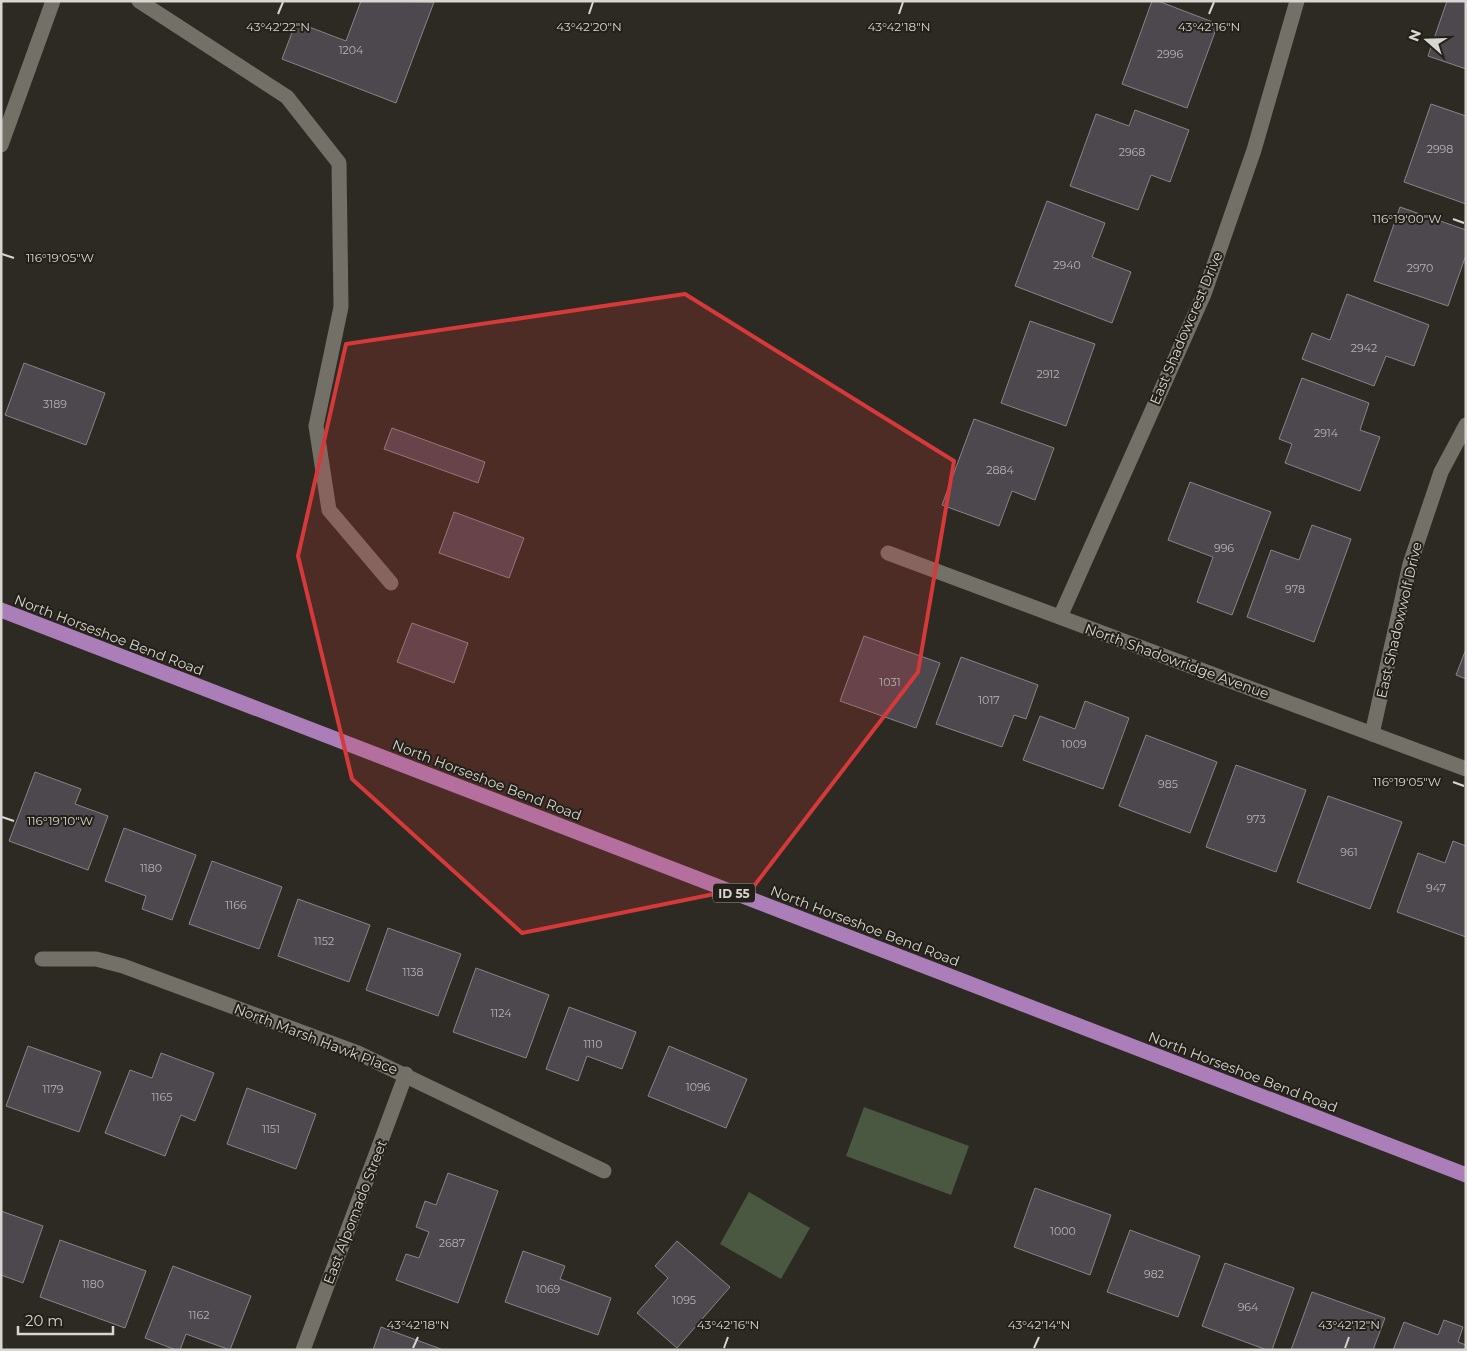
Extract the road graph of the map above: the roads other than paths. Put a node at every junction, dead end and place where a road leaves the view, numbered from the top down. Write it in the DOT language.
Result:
graph roads {
  1 [pos="53,1"];
  2 [pos="139,1"];
  3 [pos="1297,1"];
  4 [pos="1,145"];
  5 [pos="1466,425"];
  6 [pos="888,553"];
  7 [pos="391,583"];
  8 [pos="1,610"];
  9 [pos="1060,617"];
  10 [pos="1372,734"];
  11 [pos="1466,769"];
  12 [pos="42,959"];
  13 [pos="406,1074"];
  14 [pos="604,1171"];
  15 [pos="1466,1175"];
  16 [pos="303,1350"];
  1 -- 4 [label="street"];
  2 -- 7 [label="street"];
  3 -- 9 [label="street, East Shadowcrest Drive"];
  5 -- 10 [label="street, East Shadowwolf Drive"];
  6 -- 9 [label="street, North Shadowridge Avenue"];
  8 -- 15 [label="highway, North Horseshoe Bend Road / ID 55"];
  9 -- 10 [label="street, North Shadowridge Avenue"];
  10 -- 11 [label="street, North Shadowridge Avenue"];
  12 -- 13 [label="street, North Marsh Hawk Place"];
  13 -- 14 [label="street, North Marsh Hawk Place"];
  13 -- 16 [label="street, East Alpomado Street"];
}
